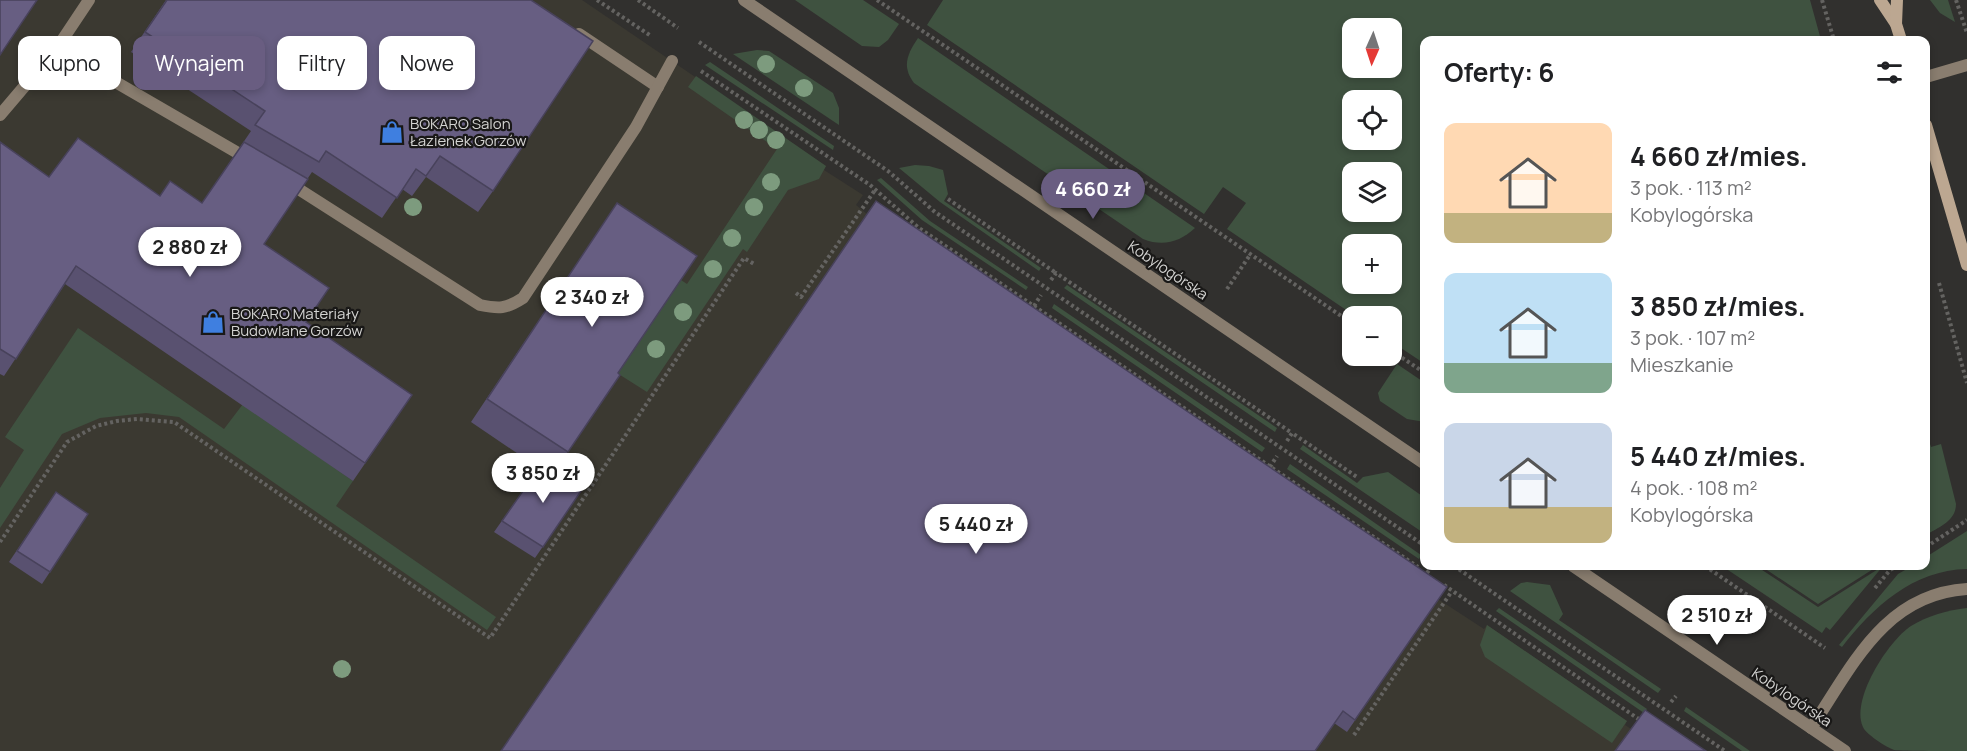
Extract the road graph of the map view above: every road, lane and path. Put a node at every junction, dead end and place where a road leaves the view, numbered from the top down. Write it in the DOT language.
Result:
graph roads {
  1 [pos="89,0"];
  2 [pos="597,0"];
  3 [pos="638,0"];
  4 [pos="744,0"];
  5 [pos="877,0"];
  6 [pos="1822,0"];
  7 [pos="1880,0"];
  8 [pos="1897,0"];
  9 [pos="1956,0"];
  10 [pos="1896,24"];
  11 [pos="565,25"];
  12 [pos="682,30"];
  13 [pos="1967,34"];
  14 [pos="65,36"];
  15 [pos="690,36"];
  16 [pos="1833,36"];
  17 [pos="1900,36"];
  18 [pos="654,38"];
  19 [pos="672,61"];
  20 [pos="1967,65"];
  21 [pos="698,69"];
  22 [pos="1930,76"];
  23 [pos="121,85"];
  24 [pos="658,87"];
  25 [pos="21,90"];
  26 [pos="0,115"];
  27 [pos="1930,139"];
  28 [pos="259,165"];
  29 [pos="279,177"];
  30 [pos="875,190"];
  31 [pos="948,199"];
  32 [pos="837,245"];
  33 [pos="843,249"];
  34 [pos="1250,255"];
  35 [pos="754,264"];
  36 [pos="1967,265"];
  37 [pos="1056,273"];
  38 [pos="1937,278"];
  39 [pos="1052,280"];
  40 [pos="1003,285"];
  41 [pos="998,292"];
  42 [pos="1225,292"];
  43 [pos="796,293"];
  44 [pos="1041,295"];
  45 [pos="1034,306"];
  46 [pos="1342,317"];
  47 [pos="1402,358"];
  48 [pos="1120,365"];
  49 [pos="1420,370"];
  50 [pos="1116,372"];
  51 [pos="1967,382"];
  52 [pos="1292,433"];
  53 [pos="1287,441"];
  54 [pos="1277,456"];
  55 [pos="1420,461"];
  56 [pos="1270,467"];
  57 [pos="1357,477"];
  58 [pos="1967,520"];
  59 [pos="0,542"];
  60 [pos="1420,543"];
  61 [pos="1930,544"];
  62 [pos="1420,568"];
  63 [pos="1423,570"];
  64 [pos="1429,570"];
  65 [pos="1460,570"];
  66 [pos="1579,570"];
  67 [pos="1711,570"];
  68 [pos="1890,570"];
  69 [pos="1427,573"];
  70 [pos="1967,590"];
  71 [pos="1452,591"];
  72 [pos="1869,596"];
  73 [pos="1408,644"];
  74 [pos="1414,647"];
  75 [pos="1826,649"];
  76 [pos="1676,696"];
  77 [pos="1671,702"];
  78 [pos="1643,722"];
  79 [pos="1811,728"];
  80 [pos="1354,735"];
  81 [pos="1725,751"];
  82 [pos="1845,751"];
  1 -- 14 [label="street"];
  2 -- 18 [label="path"];
  3 -- 12 [label="path"];
  4 -- 55 [label="street, Kobylogórska"];
  5 -- 34 [label="path"];
  6 -- 16 [label="path"];
  7 -- 10 [label="main road"];
  8 -- 10 [label="main road"];
  9 -- 13 [label="path"];
  10 -- 17 [label="main road"];
  11 -- 24 [label="street"];
  15 -- 60 [label="path"];
  19 -- 24 [label="street"];
  20 -- 22 [label="street"];
  21 -- 30 [label="path"];
  23 -- 28 [label="street"];
  24 -- 29 [label="street"];
  25 -- 26 [label="street"];
  27 -- 36 [label="main road"];
  30 -- 32 [label="path"];
  30 -- 40 [label="path"];
  31 -- 37 [label="path"];
  32 -- 33 [label="path"];
  32 -- 43 [label="path"];
  34 -- 42 [label="path"];
  34 -- 46 [label="path"];
  35 -- 59 [label="path"];
  37 -- 39 [label="path"];
  37 -- 52 [label="path"];
  38 -- 51 [label="path"];
  40 -- 41 [label="path"];
  40 -- 45 [label="path"];
  44 -- 45 [label="path"];
  45 -- 48 [label="path"];
  47 -- 49 [label="path"];
  48 -- 50 [label="path"];
  48 -- 56 [label="path"];
  52 -- 53 [label="path"];
  52 -- 57 [label="path"];
  54 -- 56 [label="path"];
  56 -- 62 [label="path"];
  58 -- 61 [label="path"];
  63 -- 69 [label="path"];
  64 -- 69 [label="path"];
  65 -- 81 [label="path"];
  66 -- 79 [label="street, Kobylogórska"];
  67 -- 75 [label="path"];
  68 -- 72 [label="path"];
  69 -- 71 [label="path"];
  70 -- 79 [label="street"];
  71 -- 74 [label="path"];
  71 -- 78 [label="path"];
  73 -- 74 [label="path"];
  74 -- 80 [label="path"];
  76 -- 77 [label="path"];
  79 -- 82 [label="street, Kobylogórska"];
}
